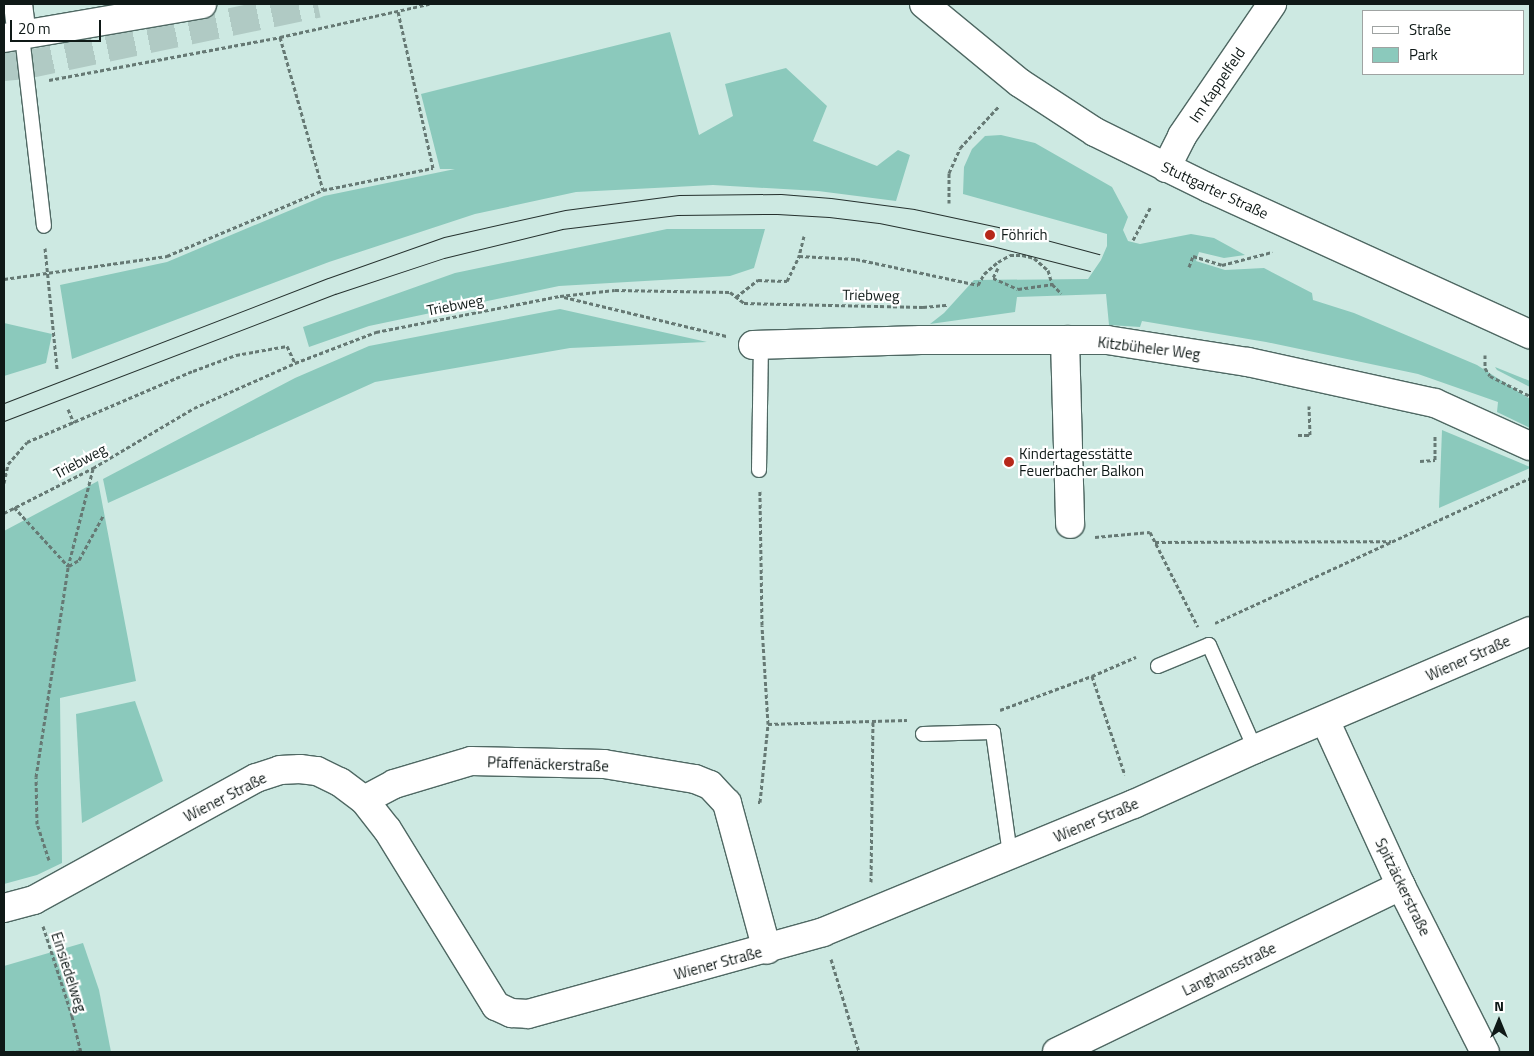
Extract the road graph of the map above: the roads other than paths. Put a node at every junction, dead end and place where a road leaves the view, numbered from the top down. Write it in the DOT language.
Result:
graph roads {
  1 [pos="18,4"];
  2 [pos="202,4"];
  3 [pos="924,4"];
  4 [pos="1272,4"];
  5 [pos="13,37"];
  6 [pos="1166,168"];
  7 [pos="44,226"];
  8 [pos="1530,334"];
  9 [pos="1065,340"];
  10 [pos="757,345"];
  11 [pos="1530,446"];
  12 [pos="759,470"];
  13 [pos="1070,524"];
  14 [pos="1530,631"];
  15 [pos="1158,666"];
  16 [pos="1325,720"];
  17 [pos="924,734"];
  18 [pos="1255,749"];
  19 [pos="364,800"];
  20 [pos="1010,855"];
  21 [pos="1401,886"];
  22 [pos="4,908"];
  23 [pos="767,950"];
  24 [pos="1057,1052"];
  25 [pos="1485,1052"];
  1 -- 5 [label="street"];
  2 -- 5 [label="street"];
  3 -- 6 [label="street, Stuttgarter Straße"];
  4 -- 6 [label="street, Im Kappelfeld"];
  5 -- 7 [label="lane"];
  6 -- 8 [label="street, Stuttgarter Straße"];
  9 -- 10 [label="street, Kitzbüheler Weg"];
  9 -- 11 [label="street, Kitzbüheler Weg"];
  9 -- 13 [label="street"];
  10 -- 12 [label="lane"];
  14 -- 16 [label="street, Wiener Straße"];
  15 -- 18 [label="lane"];
  16 -- 18 [label="street, Wiener Straße"];
  16 -- 21 [label="street, Spitzäckerstraße"];
  17 -- 20 [label="lane"];
  18 -- 20 [label="street, Wiener Straße"];
  19 -- 22 [label="street, Wiener Straße"];
  19 -- 23 [label="street, Wiener Straße"];
  19 -- 23 [label="street, Pfaffenäckerstraße"];
  20 -- 23 [label="street, Wiener Straße"];
  21 -- 24 [label="street, Langhansstraße"];
  21 -- 25 [label="street, Spitzäckerstraße"];
}
